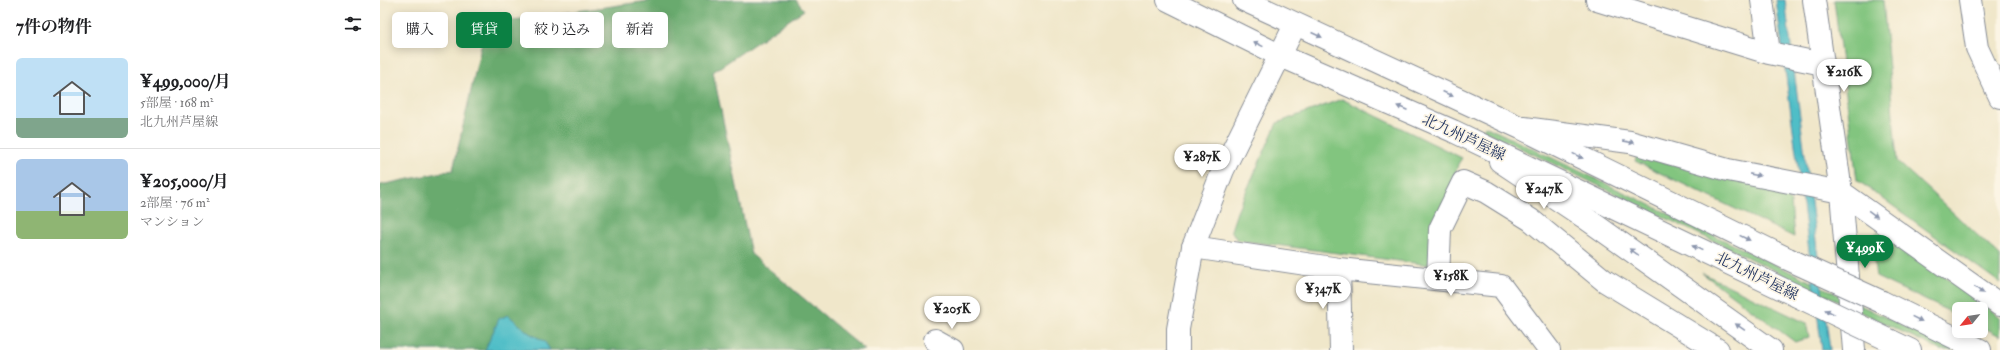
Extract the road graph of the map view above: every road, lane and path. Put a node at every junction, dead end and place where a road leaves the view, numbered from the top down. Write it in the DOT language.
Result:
graph roads {
  1 [pos="1168,0"];
  2 [pos="1244,0"];
  3 [pos="1597,0"];
  4 [pos="1762,0"];
  5 [pos="1814,0"];
  6 [pos="1970,0"];
  7 [pos="1295,25"];
  8 [pos="1769,53"];
  9 [pos="1281,56"];
  10 [pos="1823,64"];
  11 [pos="1999,94"];
  12 [pos="1521,128"];
  13 [pos="1453,130"];
  14 [pos="1841,192"];
  15 [pos="1193,246"];
  16 [pos="1339,269"];
  17 [pos="1438,279"];
  18 [pos="2000,305"];
  19 [pos="1178,350"];
  20 [pos="1341,350"];
  21 [pos="1549,350"];
  22 [pos="1718,350"];
  23 [pos="1771,350"];
  24 [pos="1854,350"];
  25 [pos="1910,350"];
  26 [pos="1980,350"];
  9 -- 1 [label="street, 北九州芦屋線, one-way"];
  2 -- 7 [label="street, 北九州芦屋線"];
  3 -- 8 [label="street"];
  4 -- 8 [label="street"];
  5 -- 10 [label="street"];
  6 -- 11 [label="street"];
  7 -- 9 [label="street"];
  7 -- 12 [label="street, 北九州芦屋線, one-way"];
  8 -- 10 [label="street"];
  13 -- 9 [label="street, 北九州芦屋線, one-way"];
  9 -- 15 [label="street"];
  10 -- 14 [label="street"];
  12 -- 14 [label="street, one-way"];
  12 -- 26 [label="street, 北九州芦屋線, one-way, bridge"];
  23 -- 13 [label="street, one-way"];
  25 -- 13 [label="street, 北九州芦屋線, one-way, bridge"];
  14 -- 18 [label="street, one-way"];
  14 -- 24 [label="street"];
  15 -- 16 [label="street"];
  15 -- 19 [label="street"];
  16 -- 17 [label="street"];
  16 -- 20 [label="street"];
  17 -- 21 [label="street"];
  17 -- 22 [label="street"];
}
